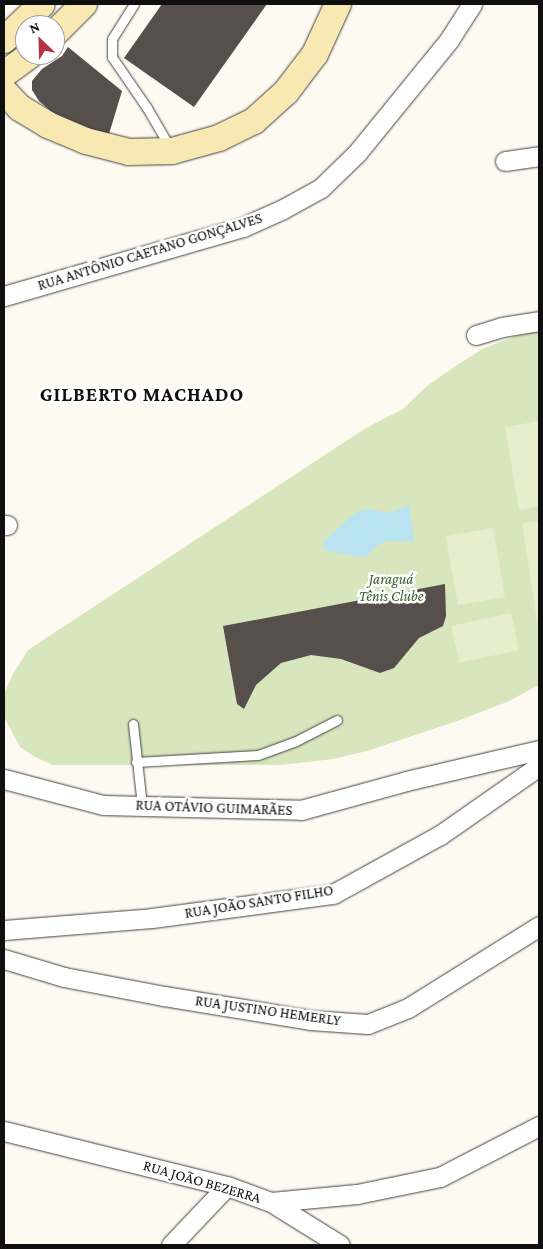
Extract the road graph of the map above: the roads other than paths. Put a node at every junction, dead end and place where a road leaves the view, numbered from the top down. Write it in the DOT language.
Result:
graph roads {
  1 [pos="42,4"];
  2 [pos="84,4"];
  3 [pos="134,4"];
  4 [pos="338,4"];
  5 [pos="472,4"];
  6 [pos="65,23"];
  7 [pos="4,40"];
  8 [pos="16,65"];
  9 [pos="4,74"];
  10 [pos="4,91"];
  11 [pos="172,151"];
  12 [pos="539,156"];
  13 [pos="505,161"];
  14 [pos="4,296"];
  15 [pos="539,321"];
  16 [pos="476,335"];
  17 [pos="338,720"];
  18 [pos="133,724"];
  19 [pos="539,750"];
  20 [pos="136,762"];
  21 [pos="539,766"];
  22 [pos="4,778"];
  23 [pos="142,806"];
  24 [pos="539,926"];
  25 [pos="4,930"];
  26 [pos="4,959"];
  27 [pos="539,1126"];
  28 [pos="4,1131"];
  29 [pos="227,1186"];
  30 [pos="271,1202"];
  31 [pos="171,1245"];
  32 [pos="340,1245"];
  1 -- 7 [label="street"];
  2 -- 6 [label="street"];
  3 -- 11 [label="lane"];
  4 -- 11 [label="street"];
  5 -- 14 [label="street, RUA ANTÔNIO CAETANO GONÇALVES"];
  8 -- 9 [label="street"];
  10 -- 11 [label="street"];
  12 -- 13 [label="street"];
  15 -- 16 [label="street"];
  17 -- 20 [label="lane"];
  18 -- 20 [label="lane"];
  19 -- 23 [label="street, RUA OTÁVIO GUIMARÃES"];
  20 -- 23 [label="lane"];
  21 -- 25 [label="street, RUA JOÃO SANTO FILHO"];
  22 -- 23 [label="street, RUA OTÁVIO GUIMARÃES"];
  24 -- 26 [label="street, RUA JUSTINO HEMERLY"];
  27 -- 30 [label="street, RUA JOÃO BEZERRA"];
  28 -- 29 [label="street, RUA JOÃO BEZERRA"];
  29 -- 30 [label="street, RUA JOÃO BEZERRA"];
  29 -- 31 [label="street"];
  30 -- 32 [label="street"];
}
